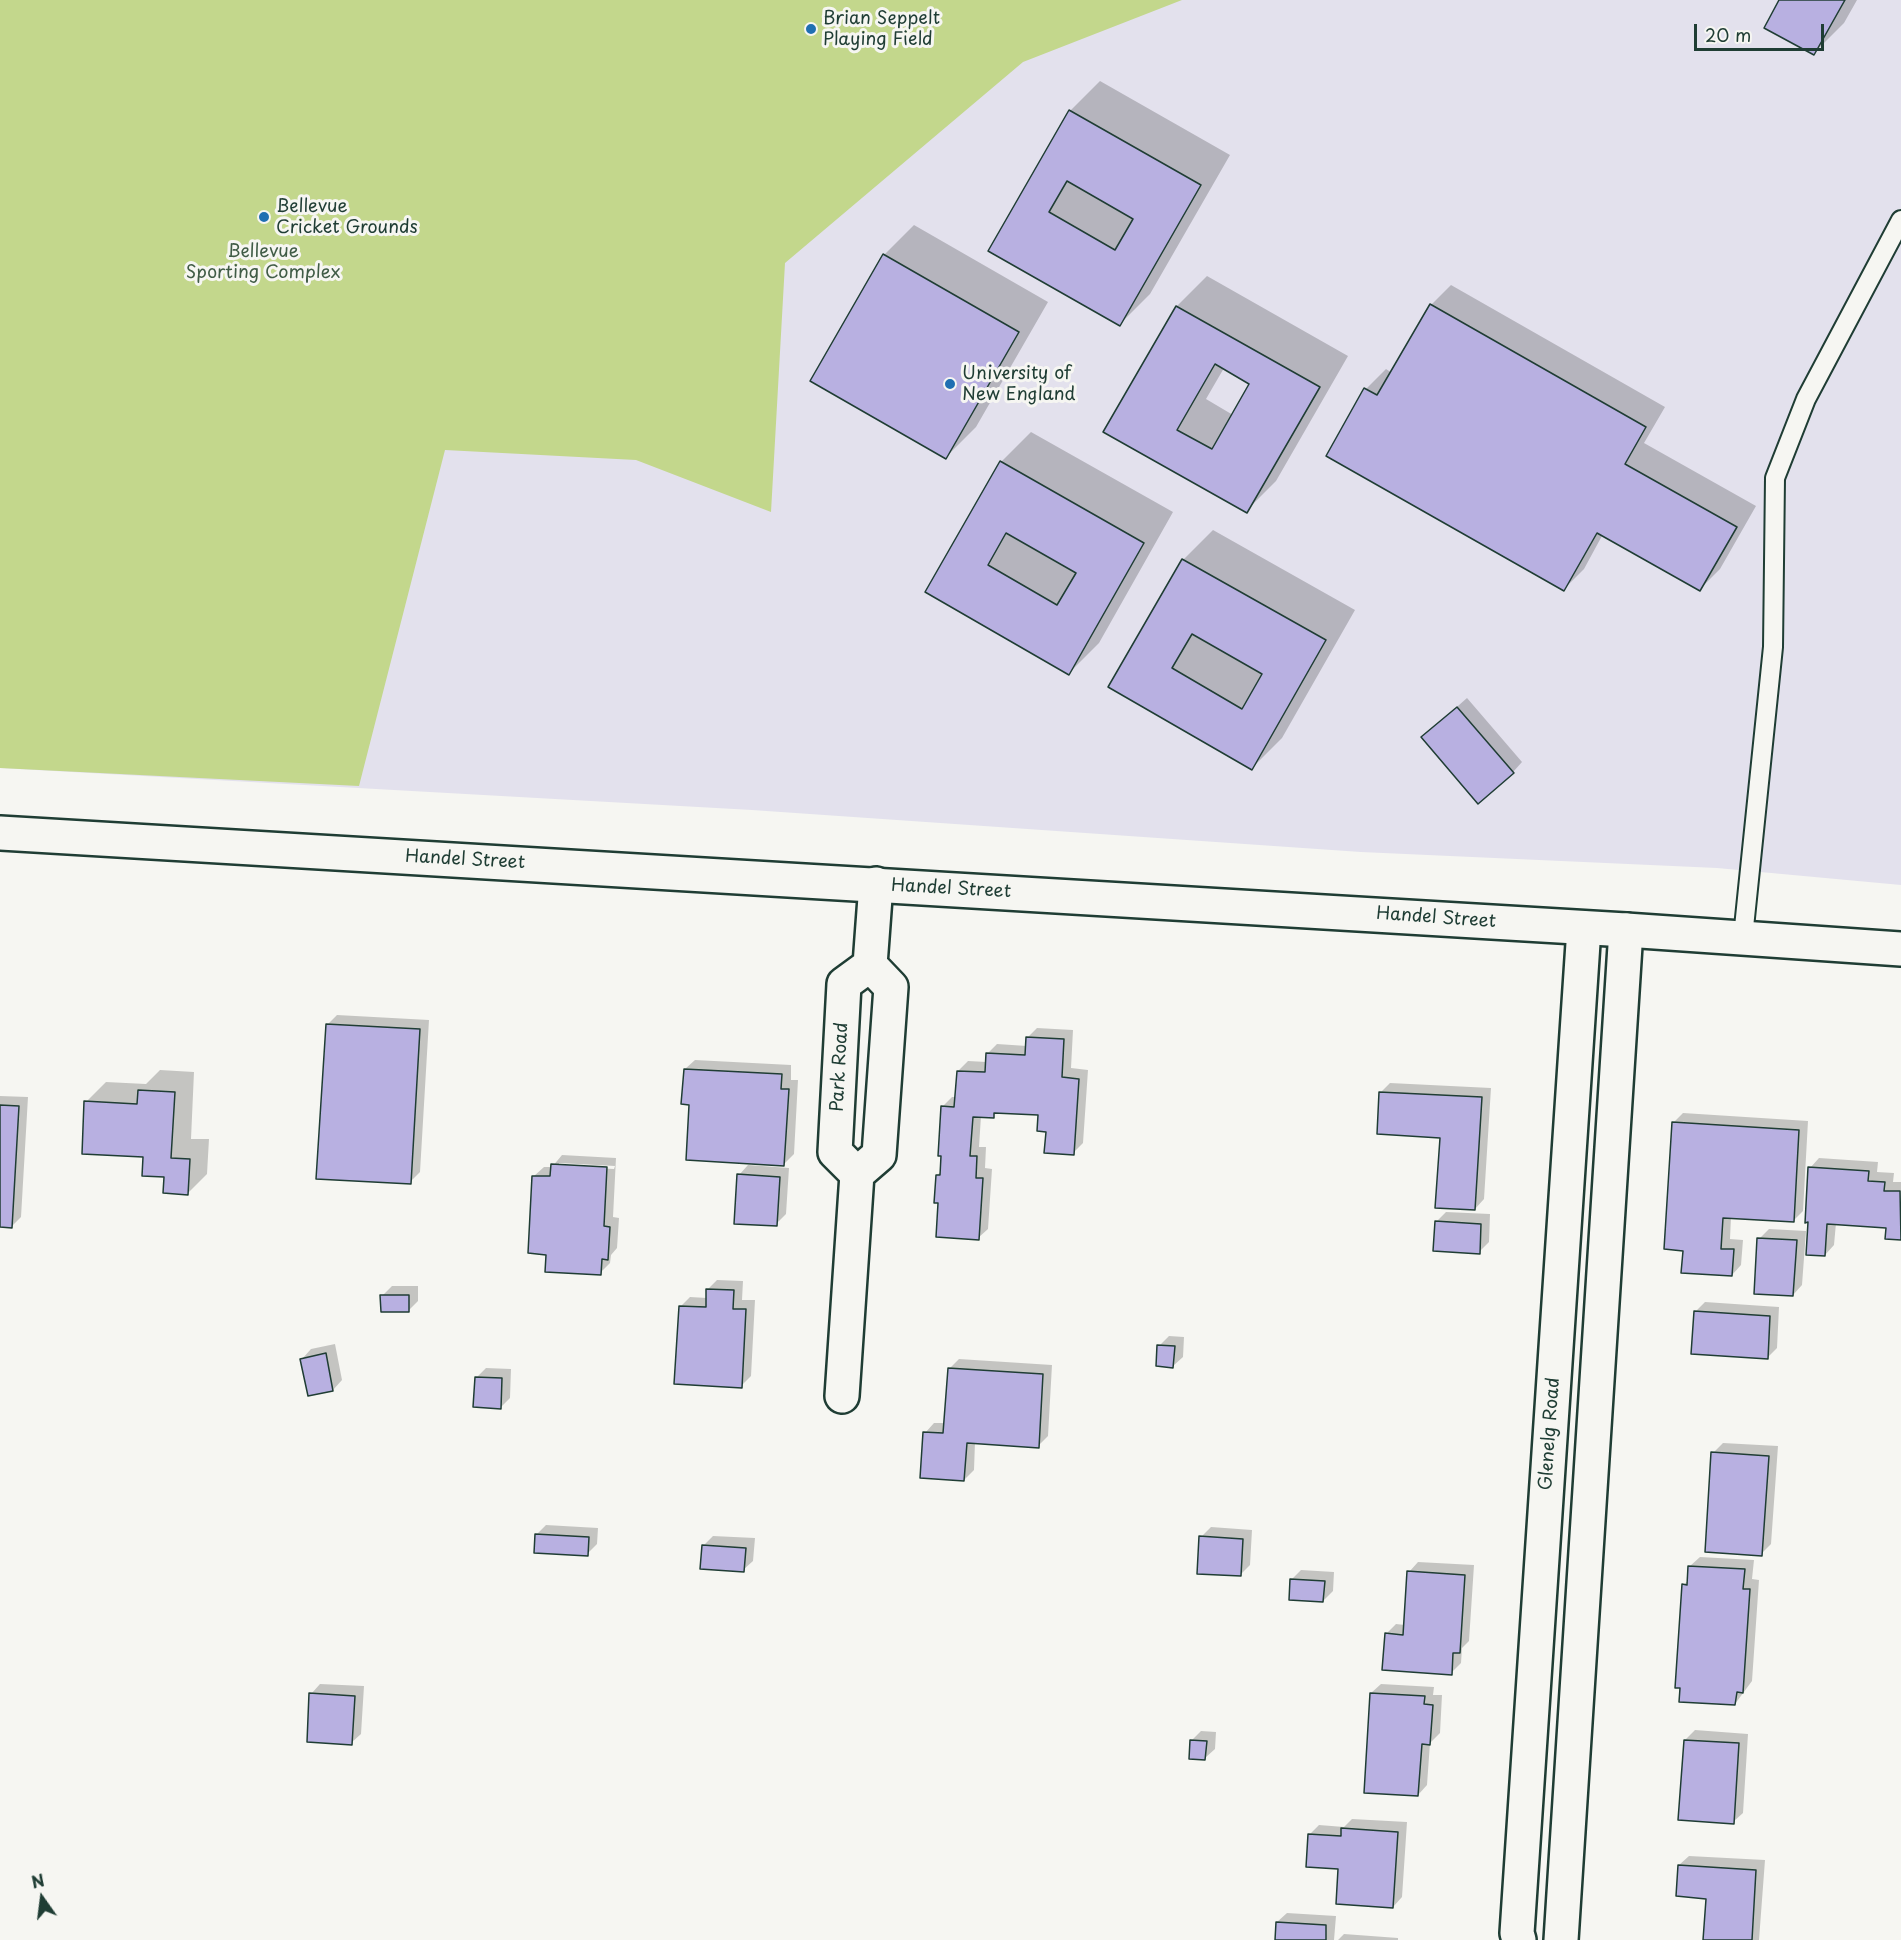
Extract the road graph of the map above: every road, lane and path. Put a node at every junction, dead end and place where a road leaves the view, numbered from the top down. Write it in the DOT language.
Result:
graph roads {
  1 [pos="1901,220"];
  2 [pos="0,832"];
  3 [pos="876,884"];
  4 [pos="1584,928"];
  5 [pos="1626,930"];
  6 [pos="1743,937"];
  7 [pos="1901,949"];
  8 [pos="870,965"];
  9 [pos="857,1174"];
  10 [pos="842,1396"];
  11 [pos="1519,1940"];
  12 [pos="1561,1940"];
  1 -- 6 [label="lane"];
  2 -- 3 [label="street, Handel Street"];
  3 -- 4 [label="street, Handel Street"];
  3 -- 8 [label="street"];
  4 -- 5 [label="street, Handel Street"];
  4 -- 11 [label="street, Glenelg Road"];
  5 -- 6 [label="street, Handel Street"];
  5 -- 12 [label="street"];
  6 -- 7 [label="street, Handel Street"];
  8 -- 9 [label="street"];
  8 -- 9 [label="street, Park Road"];
  9 -- 10 [label="street"];
}
